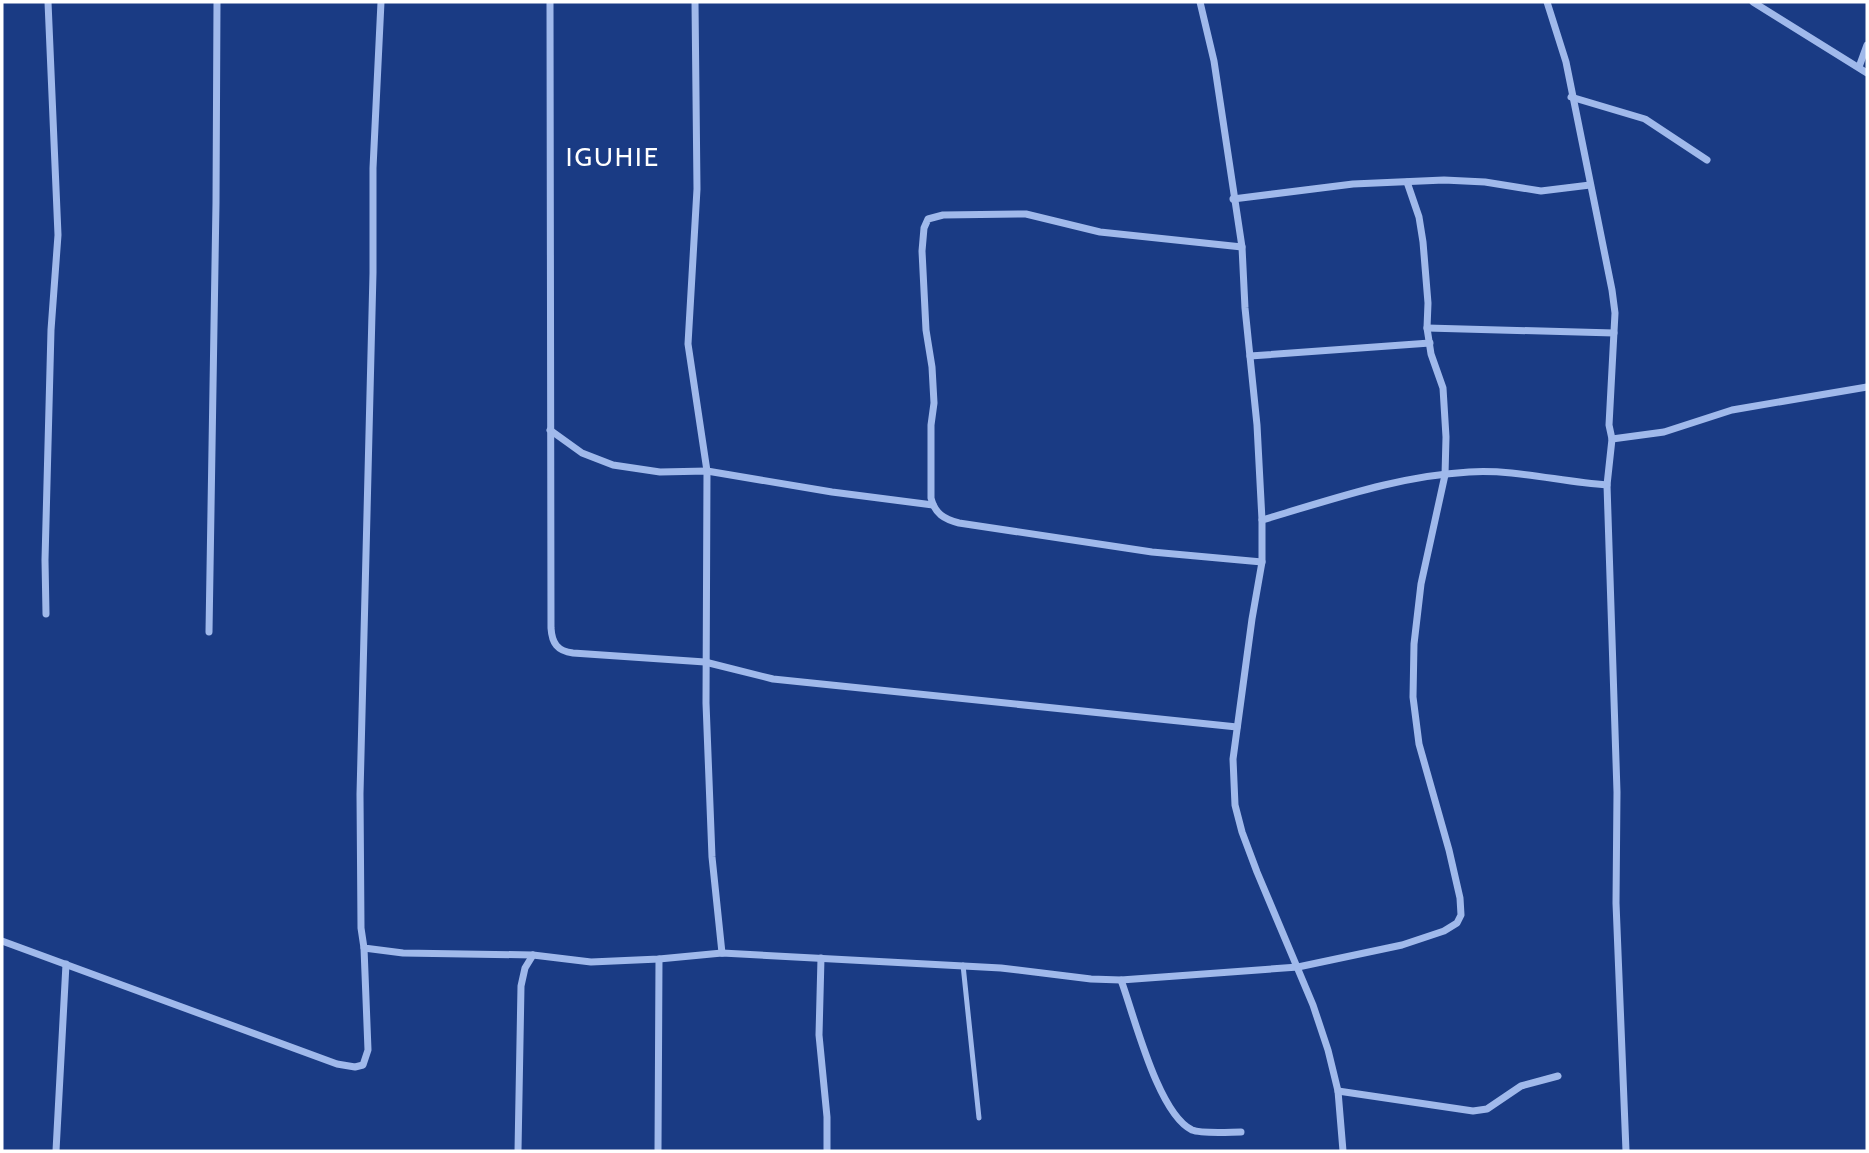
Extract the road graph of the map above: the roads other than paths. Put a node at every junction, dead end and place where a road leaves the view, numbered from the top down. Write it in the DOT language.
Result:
graph roads {
  1 [pos="48,2"];
  2 [pos="217,2"];
  3 [pos="381,2"];
  4 [pos="550,2"];
  5 [pos="695,2"];
  6 [pos="1200,2"];
  7 [pos="1547,2"];
  8 [pos="1753,2"];
  9 [pos="1867,45"];
  10 [pos="1859,66"];
  11 [pos="1867,73"];
  12 [pos="1571,97"];
  13 [pos="1707,160"];
  14 [pos="1407,182"];
  15 [pos="1590,185"];
  16 [pos="1233,199"];
  17 [pos="1242,247"];
  18 [pos="1427,328"];
  19 [pos="1614,333"];
  20 [pos="1430,343"];
  21 [pos="1250,356"];
  22 [pos="1867,387"];
  23 [pos="550,430"];
  24 [pos="1612,439"];
  25 [pos="707,471"];
  26 [pos="1445,475"];
  27 [pos="1607,485"];
  28 [pos="933,505"];
  29 [pos="1262,520"];
  30 [pos="1262,562"];
  31 [pos="46,614"];
  32 [pos="209,632"];
  33 [pos="705,662"];
  34 [pos="1237,727"];
  35 [pos="2,941"];
  36 [pos="364,948"];
  37 [pos="722,953"];
  38 [pos="533,955"];
  39 [pos="821,958"];
  40 [pos="659,959"];
  41 [pos="66,964"];
  42 [pos="963,965"];
  43 [pos="1298,967"];
  44 [pos="1121,980"];
  45 [pos="1558,1076"];
  46 [pos="1338,1091"];
  47 [pos="979,1118"];
  48 [pos="1241,1132"];
  49 [pos="56,1151"];
  50 [pos="519,1151"];
  51 [pos="657,1151"];
  52 [pos="827,1151"];
  53 [pos="1343,1151"];
  54 [pos="1626,1151"];
  1 -- 31 [label="street"];
  2 -- 32 [label="street"];
  3 -- 36 [label="street"];
  4 -- 23 [label="street"];
  5 -- 25 [label="street"];
  6 -- 16 [label="street"];
  7 -- 12 [label="street"];
  8 -- 10 [label="street"];
  9 -- 10 [label="street"];
  10 -- 11 [label="street"];
  12 -- 13 [label="street"];
  12 -- 15 [label="street"];
  14 -- 15 [label="street"];
  14 -- 16 [label="street"];
  14 -- 18 [label="street"];
  15 -- 19 [label="street"];
  16 -- 17 [label="street"];
  17 -- 21 [label="street"];
  17 -- 28 [label="street"];
  18 -- 19 [label="street"];
  18 -- 20 [label="street"];
  19 -- 24 [label="street"];
  20 -- 21 [label="street"];
  20 -- 26 [label="street"];
  21 -- 29 [label="street"];
  22 -- 24 [label="street"];
  23 -- 25 [label="street"];
  23 -- 33 [label="street"];
  24 -- 27 [label="street"];
  25 -- 28 [label="street"];
  25 -- 33 [label="street"];
  26 -- 27 [label="street"];
  26 -- 29 [label="street"];
  26 -- 43 [label="street"];
  27 -- 54 [label="street"];
  28 -- 30 [label="street"];
  29 -- 30 [label="street"];
  30 -- 34 [label="street"];
  33 -- 34 [label="street"];
  33 -- 37 [label="street"];
  34 -- 43 [label="street"];
  35 -- 41 [label="street"];
  36 -- 38 [label="street"];
  36 -- 41 [label="street"];
  37 -- 39 [label="street"];
  37 -- 40 [label="street"];
  38 -- 40 [label="street"];
  38 -- 50 [label="street"];
  39 -- 42 [label="street"];
  39 -- 52 [label="street"];
  40 -- 51 [label="street"];
  41 -- 49 [label="street"];
  42 -- 44 [label="street"];
  42 -- 47 [label="lane"];
  43 -- 44 [label="street"];
  43 -- 46 [label="street"];
  44 -- 48 [label="street"];
  45 -- 46 [label="street"];
  46 -- 53 [label="street"];
}
